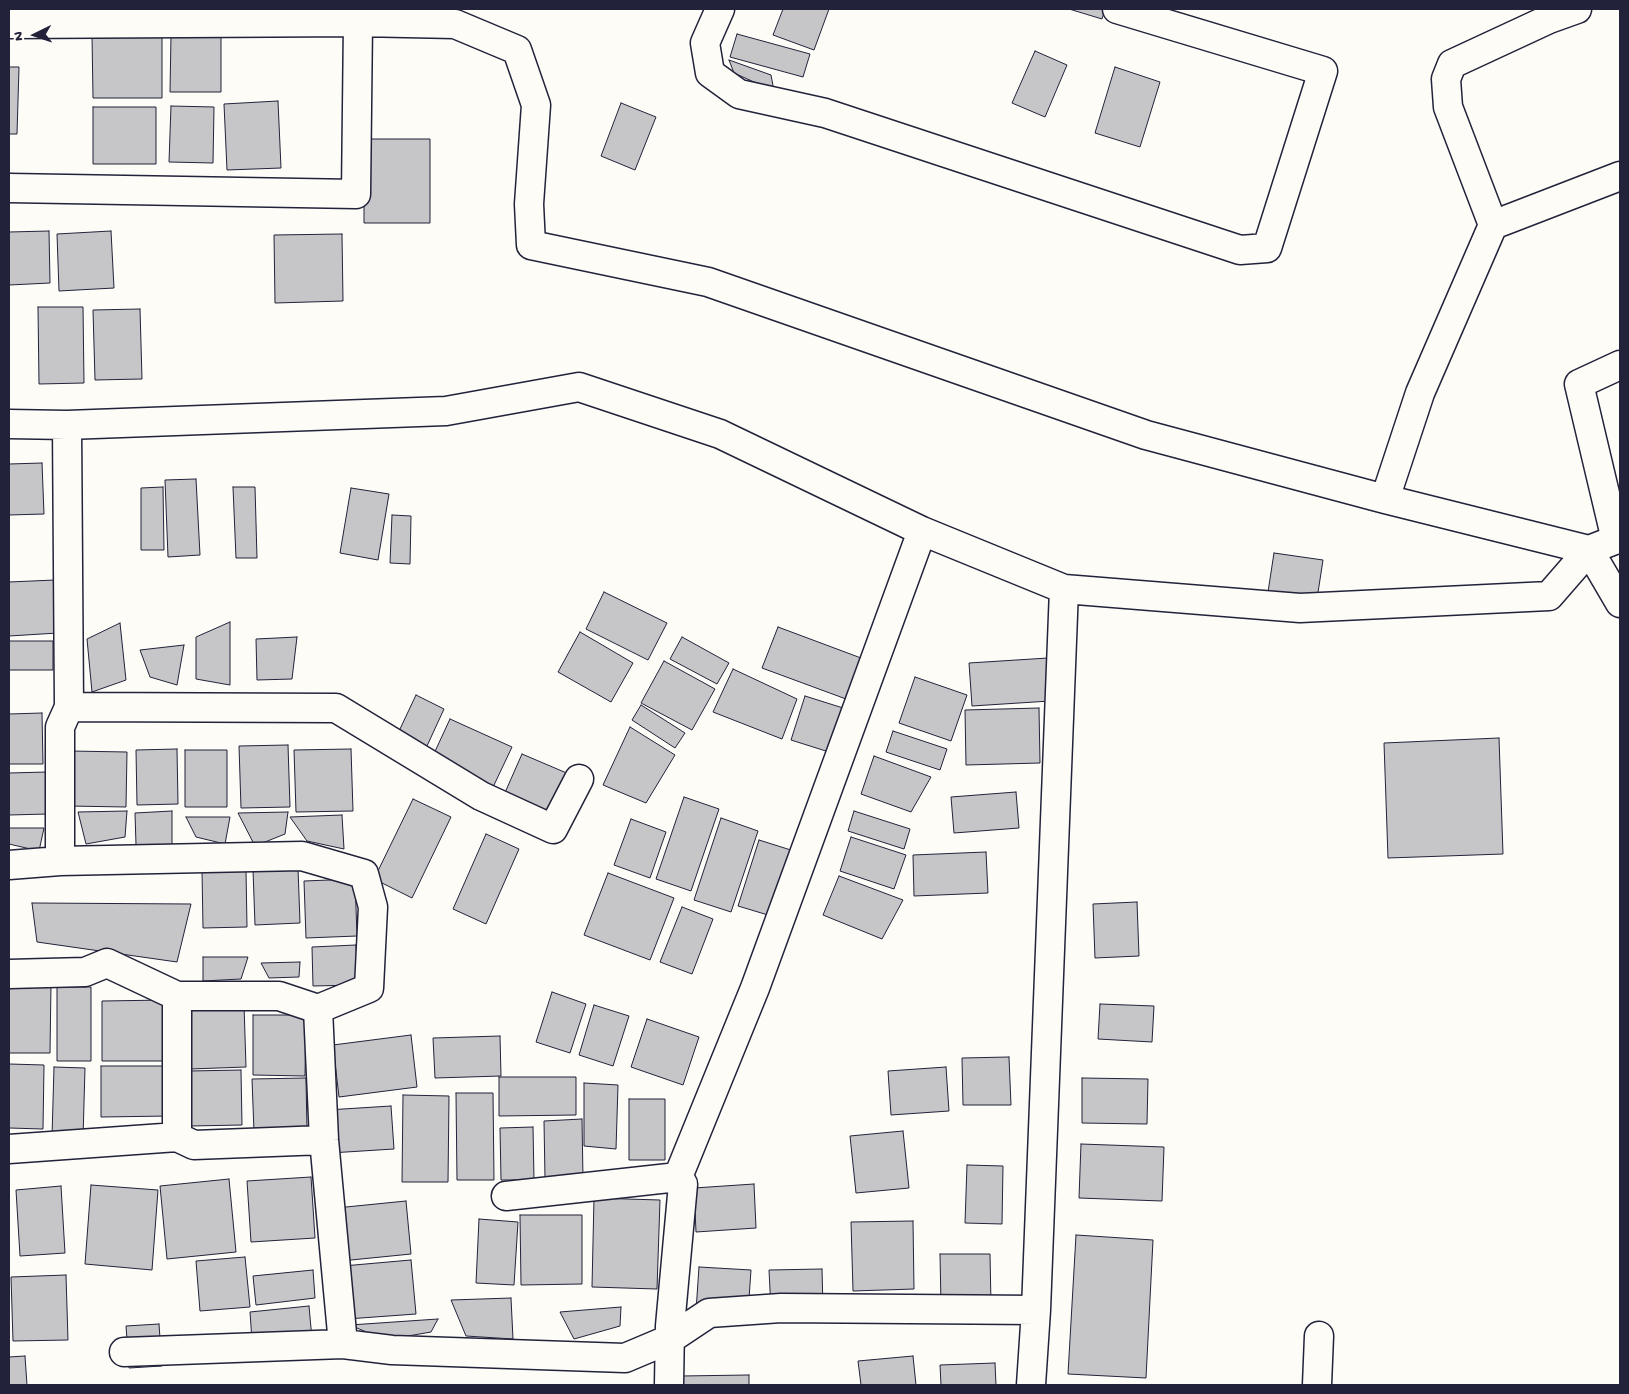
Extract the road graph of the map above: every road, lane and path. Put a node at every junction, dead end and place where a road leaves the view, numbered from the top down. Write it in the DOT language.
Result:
graph roads {
  1 [pos="720,9"];
  2 [pos="1117,9"];
  3 [pos="1577,9"];
  4 [pos="358,15"];
  5 [pos="9,24"];
  6 [pos="1620,176"];
  7 [pos="9,188"];
  8 [pos="1494,225"];
  9 [pos="1620,365"];
  10 [pos="9,424"];
  11 [pos="67,425"];
  12 [pos="1385,499"];
  13 [pos="922,531"];
  14 [pos="1618,539"];
  15 [pos="1589,550"];
  16 [pos="1064,589"];
  17 [pos="1620,603"];
  18 [pos="69,706"];
  19 [pos="580,779"];
  20 [pos="60,860"];
  21 [pos="9,865"];
  22 [pos="9,974"];
  23 [pos="177,996"];
  24 [pos="318,1008"];
  25 [pos="177,1137"];
  26 [pos="324,1140"];
  27 [pos="9,1148"];
  28 [pos="678,1177"];
  29 [pos="506,1196"];
  30 [pos="1036,1310"];
  31 [pos="1319,1336"];
  32 [pos="670,1339"];
  33 [pos="342,1344"];
  34 [pos="124,1352"];
  35 [pos="669,1385"];
  36 [pos="1031,1385"];
  37 [pos="1317,1385"];
  1 -- 2 [label="street"];
  3 -- 8 [label="street"];
  4 -- 5 [label="street"];
  4 -- 7 [label="street"];
  4 -- 12 [label="street"];
  6 -- 8 [label="street"];
  8 -- 12 [label="street"];
  9 -- 14 [label="street"];
  10 -- 11 [label="street"];
  11 -- 13 [label="street"];
  11 -- 18 [label="street"];
  12 -- 15 [label="street"];
  13 -- 16 [label="street"];
  13 -- 28 [label="street"];
  14 -- 15 [label="street"];
  15 -- 16 [label="street"];
  15 -- 17 [label="street"];
  16 -- 30 [label="street"];
  18 -- 19 [label="street"];
  18 -- 20 [label="street"];
  20 -- 21 [label="street"];
  20 -- 24 [label="street"];
  22 -- 23 [label="street"];
  23 -- 24 [label="street"];
  23 -- 25 [label="street"];
  24 -- 26 [label="street"];
  25 -- 26 [label="street"];
  25 -- 27 [label="street"];
  26 -- 33 [label="street"];
  28 -- 29 [label="street"];
  28 -- 32 [label="street"];
  30 -- 32 [label="street"];
  30 -- 36 [label="street"];
  31 -- 37 [label="street"];
  32 -- 33 [label="street"];
  32 -- 35 [label="street"];
  33 -- 34 [label="street"];
}
